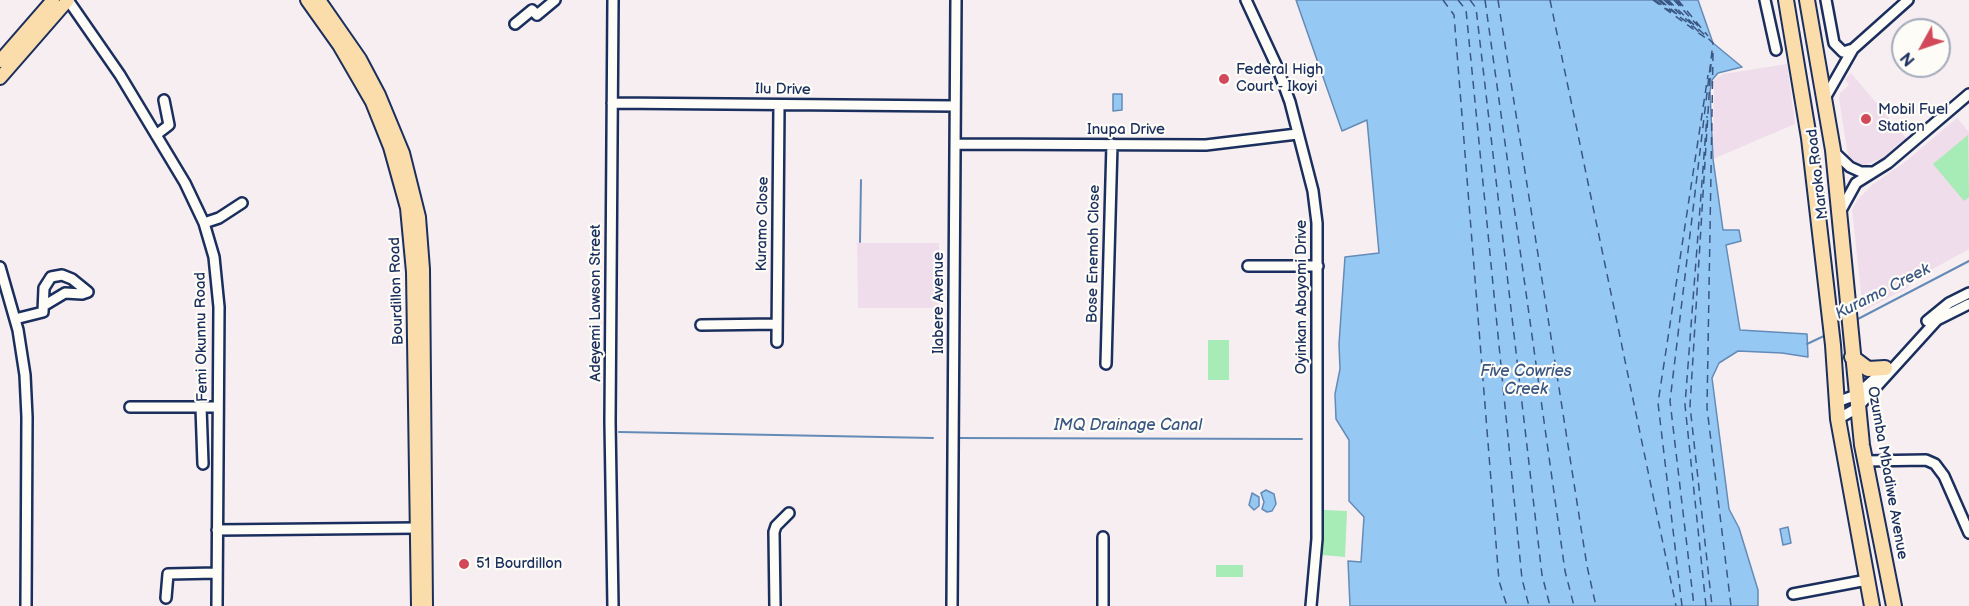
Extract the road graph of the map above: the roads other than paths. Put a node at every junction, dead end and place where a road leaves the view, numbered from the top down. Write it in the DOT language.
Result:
graph roads {
  1 [pos="53,0"];
  2 [pos="68,0"];
  3 [pos="307,0"];
  4 [pos="319,0"];
  5 [pos="555,0"];
  6 [pos="613,0"];
  7 [pos="956,0"];
  8 [pos="1246,0"];
  9 [pos="1765,0"];
  10 [pos="1786,0"];
  11 [pos="1807,0"];
  12 [pos="1826,0"];
  13 [pos="1908,0"];
  14 [pos="515,24"];
  15 [pos="1853,49"];
  16 [pos="1776,50"];
  17 [pos="3,63"];
  18 [pos="0,78"];
  19 [pos="1969,94"];
  20 [pos="1825,98"];
  21 [pos="164,100"];
  22 [pos="612,103"];
  23 [pos="779,105"];
  24 [pos="954,106"];
  25 [pos="1297,134"];
  26 [pos="156,135"];
  27 [pos="954,144"];
  28 [pos="1112,144"];
  29 [pos="1833,150"];
  30 [pos="1874,171"];
  31 [pos="243,203"];
  32 [pos="1839,214"];
  33 [pos="204,223"];
  34 [pos="1248,266"];
  35 [pos="0,267"];
  36 [pos="1318,267"];
  37 [pos="1969,292"];
  38 [pos="1969,304"];
  39 [pos="45,305"];
  40 [pos="15,318"];
  41 [pos="777,324"];
  42 [pos="701,325"];
  43 [pos="777,342"];
  44 [pos="1852,351"];
  45 [pos="1106,364"];
  46 [pos="1885,368"];
  47 [pos="1837,402"];
  48 [pos="1856,402"];
  49 [pos="130,406"];
  50 [pos="201,407"];
  51 [pos="218,407"];
  52 [pos="1838,419"];
  53 [pos="1865,461"];
  54 [pos="203,464"];
  55 [pos="789,513"];
  56 [pos="1967,522"];
  57 [pos="417,528"];
  58 [pos="217,530"];
  59 [pos="1969,533"];
  60 [pos="1103,537"];
  61 [pos="217,573"];
  62 [pos="1867,580"];
  63 [pos="1793,594"];
  64 [pos="166,598"];
  65 [pos="26,606"];
  66 [pos="217,606"];
  67 [pos="418,606"];
  68 [pos="426,606"];
  69 [pos="613,606"];
  70 [pos="775,606"];
  71 [pos="952,606"];
  72 [pos="1103,606"];
  73 [pos="1311,606"];
  74 [pos="1872,606"];
  75 [pos="1894,606"];
  1 -- 17 [label="main road"];
  2 -- 17 [label="main road"];
  2 -- 26 [label="street, Femi Okunnu Road"];
  3 -- 57 [label="main road, Bourdillon Road"];
  4 -- 68 [label="main road, Bourdillon Road"];
  5 -- 14 [label="street"];
  6 -- 22 [label="street, Adeyemi Lawson Street"];
  7 -- 24 [label="street, Ilabere Avenue"];
  8 -- 25 [label="street, Oyinkan Abayomi Drive"];
  9 -- 16 [label="street"];
  10 -- 47 [label="highway, Maroko Road"];
  11 -- 20 [label="highway, Maroko Road"];
  12 -- 15 [label="street"];
  13 -- 15 [label="street"];
  15 -- 20 [label="street"];
  17 -- 18 [label="main road"];
  19 -- 30 [label="street"];
  20 -- 29 [label="highway, Maroko Road"];
  21 -- 26 [label="street"];
  22 -- 23 [label="street, Ilu Drive"];
  22 -- 69 [label="street, Adeyemi Lawson Street"];
  23 -- 24 [label="street, Ilu Drive"];
  23 -- 41 [label="street, Kuramo Close"];
  24 -- 27 [label="street, Ilabere Avenue"];
  25 -- 28 [label="street, Inupa Drive"];
  25 -- 36 [label="street, Oyinkan Abayomi Drive"];
  26 -- 33 [label="street, Femi Okunnu Road"];
  27 -- 28 [label="street, Inupa Drive"];
  27 -- 71 [label="street, Ilabere Avenue"];
  28 -- 45 [label="street, Bose Enemoh Close"];
  29 -- 30 [label="street"];
  29 -- 32 [label="highway, Maroko Road"];
  30 -- 32 [label="street"];
  31 -- 33 [label="street"];
  32 -- 44 [label="highway, Maroko Road"];
  33 -- 51 [label="street, Femi Okunnu Road"];
  34 -- 36 [label="street"];
  35 -- 40 [label="street"];
  36 -- 73 [label="street, Oyinkan Abayomi Drive"];
  37 -- 46 [label="street"];
  38 -- 48 [label="street"];
  39 -- 39 [label="street"];
  39 -- 40 [label="street"];
  40 -- 65 [label="street"];
  41 -- 42 [label="street"];
  41 -- 43 [label="street, Kuramo Close"];
  44 -- 46 [label="highway"];
  44 -- 48 [label="highway, Ozumba Mbadiwe Avenue"];
  46 -- 48 [label="street"];
  47 -- 48 [label="street"];
  47 -- 52 [label="highway"];
  48 -- 52 [label="street"];
  48 -- 53 [label="highway, Ozumba Mbadiwe Avenue"];
  49 -- 50 [label="street"];
  50 -- 51 [label="street"];
  50 -- 54 [label="street"];
  51 -- 58 [label="street, Femi Okunnu Road"];
  52 -- 62 [label="highway"];
  53 -- 56 [label="street"];
  53 -- 75 [label="highway, Ozumba Mbadiwe Avenue"];
  55 -- 70 [label="street"];
  56 -- 59 [label="street"];
  57 -- 58 [label="street"];
  57 -- 67 [label="main road, Bourdillon Road"];
  58 -- 61 [label="street, Femi Okunnu Road"];
  60 -- 72 [label="street"];
  61 -- 64 [label="street"];
  61 -- 66 [label="street, Femi Okunnu Road"];
  62 -- 63 [label="street"];
  62 -- 74 [label="highway"];
}
